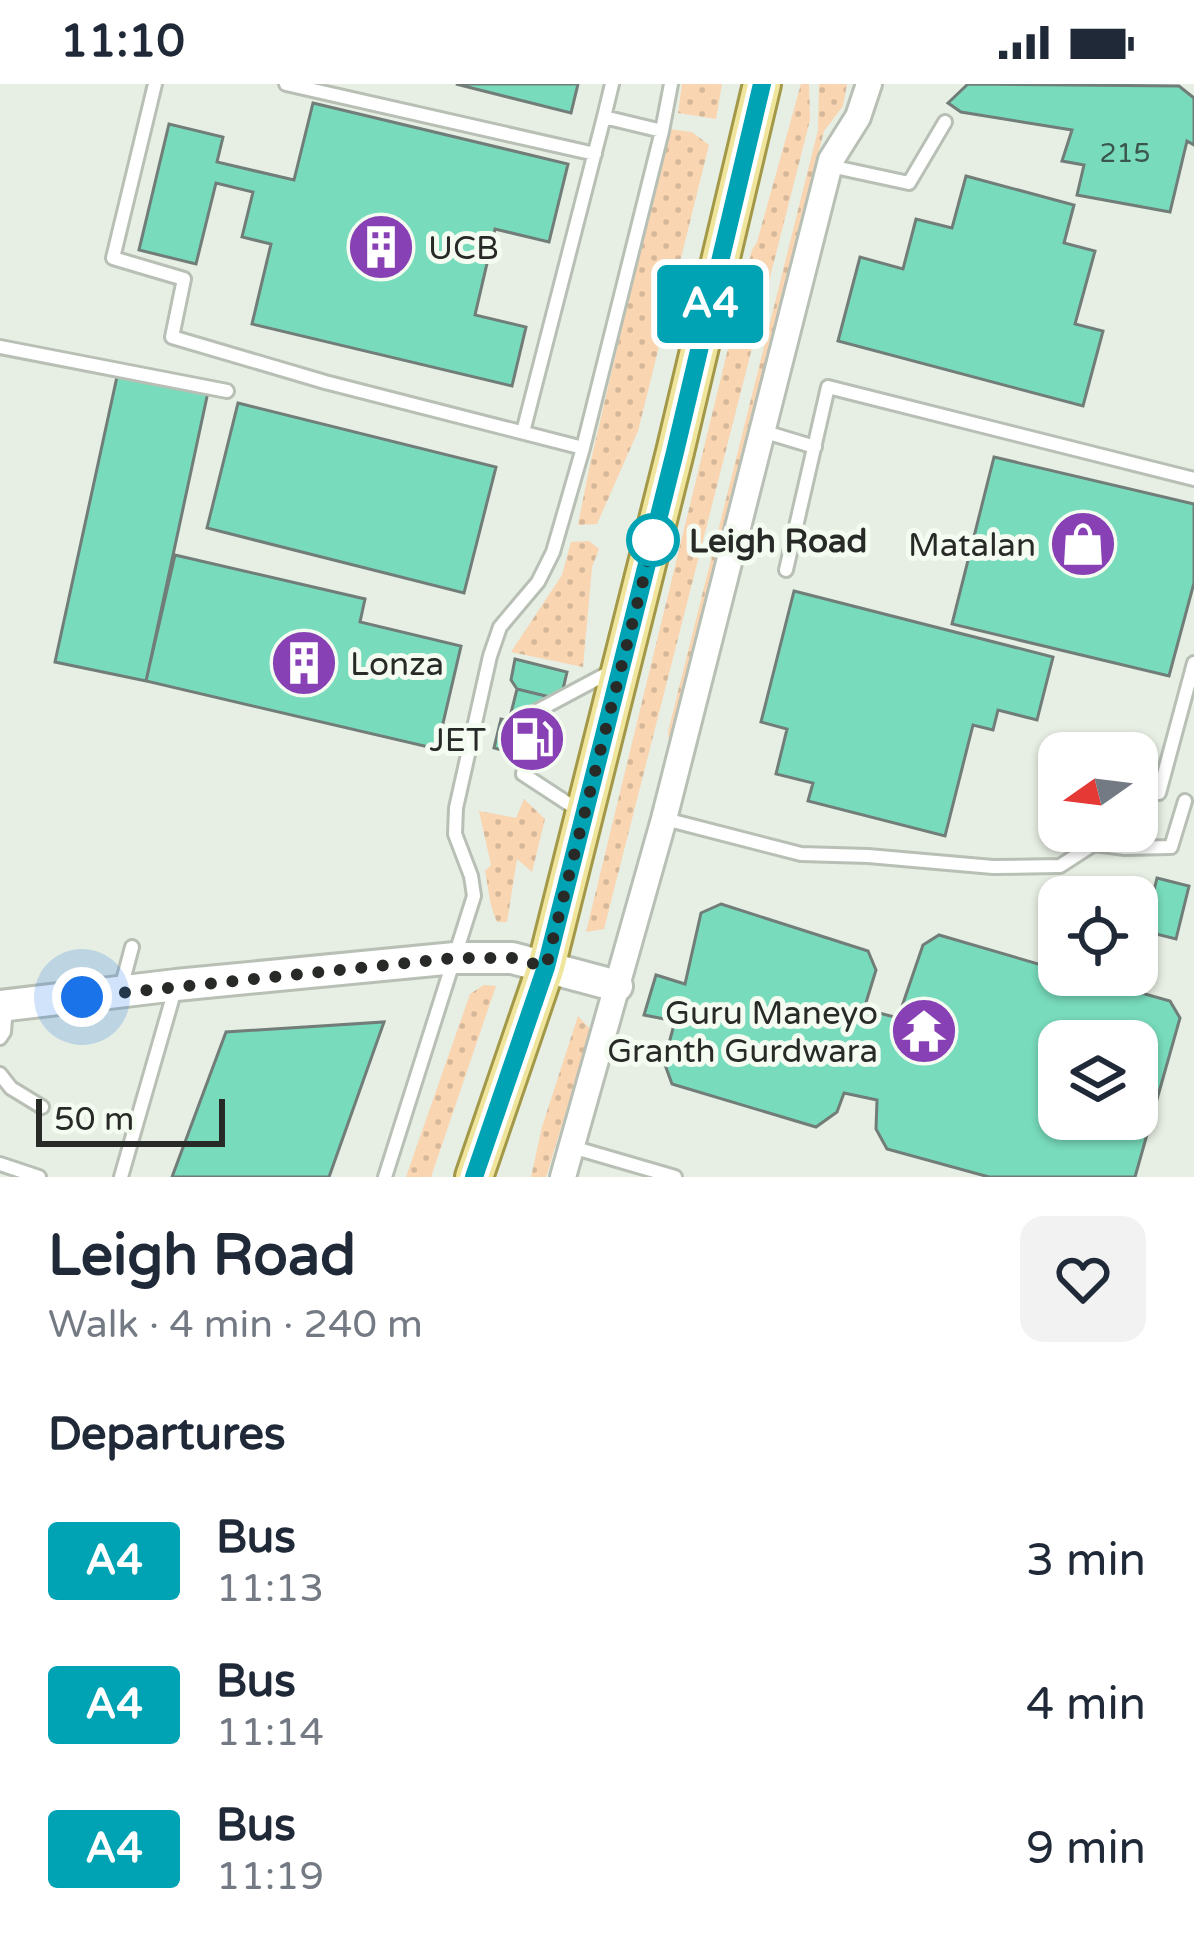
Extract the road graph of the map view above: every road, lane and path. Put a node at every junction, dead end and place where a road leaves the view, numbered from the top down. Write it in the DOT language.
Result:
graph roads {
  1 [pos="155,84"];
  2 [pos="286,84"];
  3 [pos="612,84"];
  4 [pos="670,84"];
  5 [pos="762,84"];
  6 [pos="869,84"];
  7 [pos="604,117"];
  8 [pos="945,122"];
  9 [pos="662,131"];
  10 [pos="595,154"];
  11 [pos="829,165"];
  12 [pos="0,347"];
  13 [pos="226,391"];
  14 [pos="762,431"];
  15 [pos="524,432"];
  16 [pos="815,447"];
  17 [pos="584,448"];
  18 [pos="1194,479"];
  19 [pos="786,570"];
  20 [pos="1194,663"];
  21 [pos="622,666"];
  22 [pos="1159,793"];
  23 [pos="1184,801"];
  24 [pos="584,814"];
  25 [pos="664,819"];
  26 [pos="132,947"];
  27 [pos="455,958"];
  28 [pos="546,967"];
  29 [pos="176,985"];
  30 [pos="617,986"];
  31 [pos="120,993"];
  32 [pos="3,1006"];
  33 [pos="0,1039"];
  34 [pos="0,1074"];
  35 [pos="42,1107"];
  36 [pos="572,1147"];
  37 [pos="0,1164"];
  38 [pos="39,1177"];
  39 [pos="121,1177"];
  40 [pos="385,1177"];
  41 [pos="474,1177"];
  42 [pos="563,1177"];
  43 [pos="675,1177"];
  1 -- 15 [label="lane"];
  2 -- 10 [label="lane"];
  3 -- 7 [label="lane"];
  4 -- 9 [label="lane"];
  5 -- 21 [label="main road"];
  6 -- 11 [label="street"];
  7 -- 9 [label="lane"];
  7 -- 10 [label="lane"];
  8 -- 11 [label="lane"];
  9 -- 17 [label="lane"];
  10 -- 15 [label="lane"];
  11 -- 14 [label="street"];
  12 -- 13 [label="lane"];
  14 -- 16 [label="lane"];
  14 -- 25 [label="street"];
  15 -- 17 [label="lane"];
  16 -- 18 [label="lane"];
  16 -- 19 [label="lane"];
  17 -- 27 [label="lane"];
  20 -- 22 [label="lane"];
  21 -- 24 [label="main road"];
  21 -- 24 [label="lane"];
  23 -- 25 [label="lane"];
  24 -- 28 [label="main road"];
  25 -- 30 [label="street"];
  26 -- 31 [label="lane"];
  27 -- 28 [label="street"];
  27 -- 29 [label="street"];
  27 -- 40 [label="lane"];
  28 -- 30 [label="street"];
  28 -- 41 [label="main road"];
  29 -- 31 [label="street"];
  29 -- 39 [label="lane"];
  30 -- 36 [label="street"];
  31 -- 32 [label="street"];
  32 -- 33 [label="lane"];
  34 -- 35 [label="lane"];
  36 -- 42 [label="street"];
  36 -- 43 [label="lane"];
  37 -- 38 [label="lane"];
}
